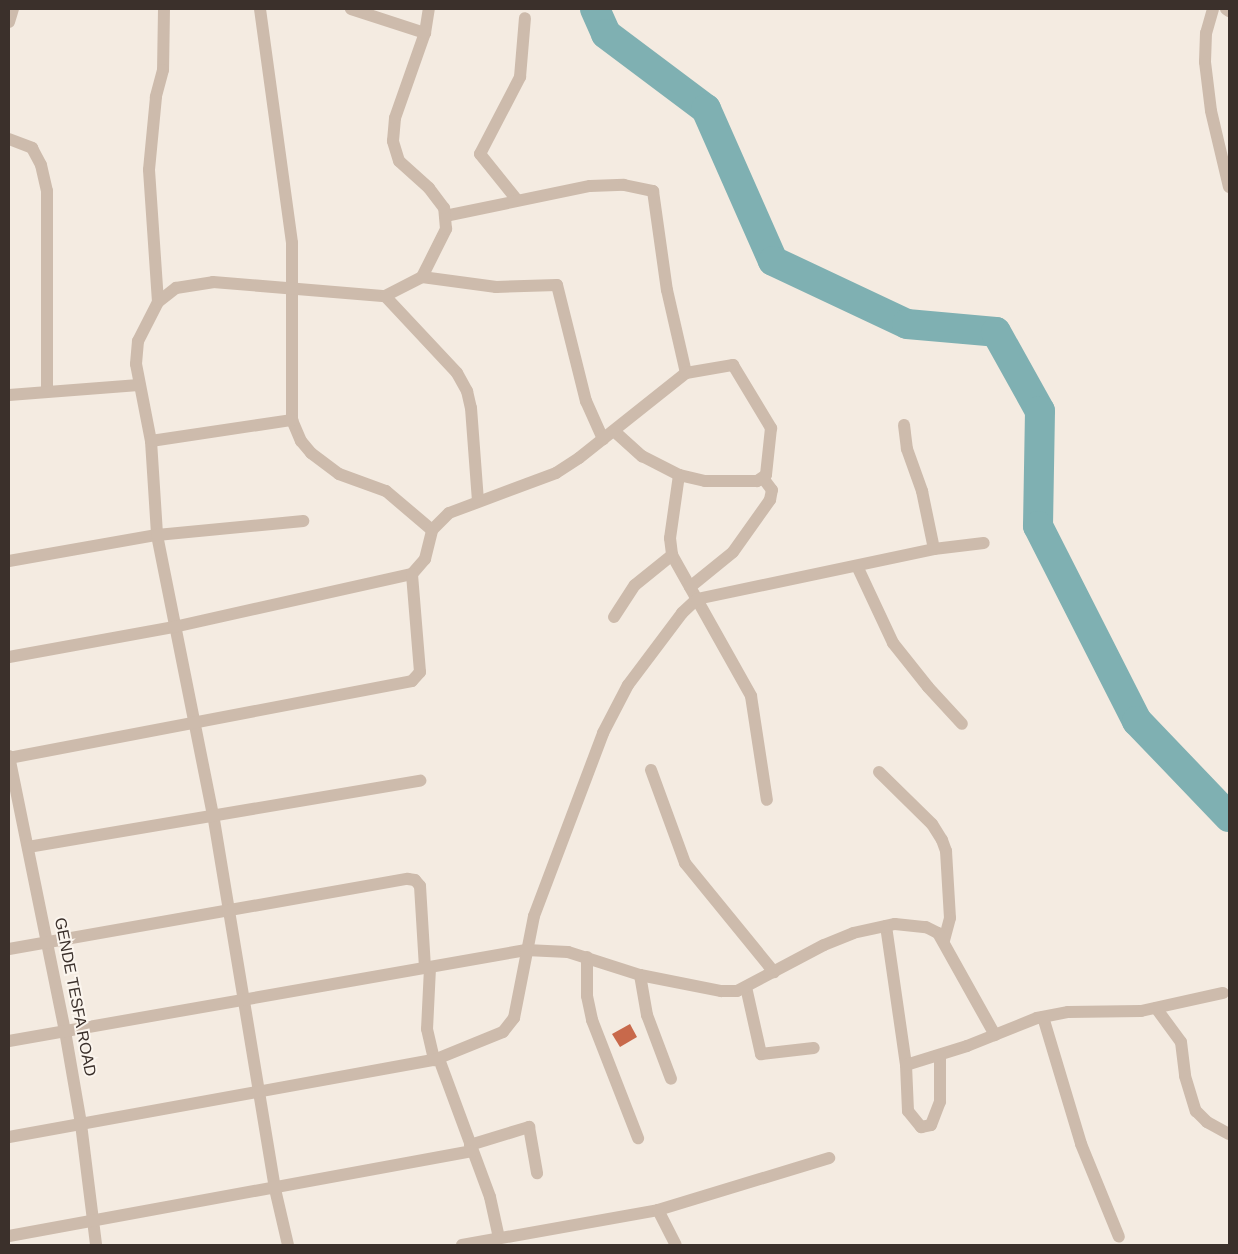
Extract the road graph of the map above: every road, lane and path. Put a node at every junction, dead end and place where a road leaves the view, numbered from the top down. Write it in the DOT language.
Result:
graph roads {
  1 [pos="13,9"];
  2 [pos="164,9"];
  3 [pos="260,9"];
  4 [pos="351,9"];
  5 [pos="429,9"];
  6 [pos="1213,9"];
  7 [pos="525,18"];
  8 [pos="9,22"];
  9 [pos="425,33"];
  10 [pos="9,139"];
  11 [pos="1229,187"];
  12 [pos="517,200"];
  13 [pos="445,216"];
  14 [pos="422,277"];
  15 [pos="294,291"];
  16 [pos="385,296"];
  17 [pos="158,302"];
  18 [pos="686,373"];
  19 [pos="139,385"];
  20 [pos="47,390"];
  21 [pos="9,396"];
  22 [pos="292,420"];
  23 [pos="904,425"];
  24 [pos="614,431"];
  25 [pos="604,439"];
  26 [pos="151,441"];
  27 [pos="679,475"];
  28 [pos="763,478"];
  29 [pos="478,501"];
  30 [pos="303,521"];
  31 [pos="432,530"];
  32 [pos="156,536"];
  33 [pos="984,543"];
  34 [pos="934,549"];
  35 [pos="672,555"];
  36 [pos="9,561"];
  37 [pos="857,566"];
  38 [pos="412,574"];
  39 [pos="690,587"];
  40 [pos="697,599"];
  41 [pos="614,617"];
  42 [pos="174,627"];
  43 [pos="9,657"];
  44 [pos="191,721"];
  45 [pos="962,724"];
  46 [pos="9,757"];
  47 [pos="651,770"];
  48 [pos="879,772"];
  49 [pos="420,781"];
  50 [pos="12,788"];
  51 [pos="767,800"];
  52 [pos="213,814"];
  53 [pos="28,847"];
  54 [pos="229,910"];
  55 [pos="886,926"];
  56 [pos="944,941"];
  57 [pos="49,942"];
  58 [pos="9,949"];
  59 [pos="526,950"];
  60 [pos="587,957"];
  61 [pos="427,968"];
  62 [pos="774,972"];
  63 [pos="640,974"];
  64 [pos="746,987"];
  65 [pos="1223,993"];
  66 [pos="242,1001"];
  67 [pos="1156,1008"];
  68 [pos="1043,1017"];
  69 [pos="65,1031"];
  70 [pos="996,1035"];
  71 [pos="9,1041"];
  72 [pos="814,1048"];
  73 [pos="940,1055"];
  74 [pos="436,1060"];
  75 [pos="906,1065"];
  76 [pos="671,1079"];
  77 [pos="258,1093"];
  78 [pos="81,1124"];
  79 [pos="1229,1134"];
  80 [pos="9,1137"];
  81 [pos="638,1138"];
  82 [pos="471,1148"];
  83 [pos="829,1158"];
  84 [pos="537,1173"];
  85 [pos="275,1189"];
  86 [pos="658,1210"];
  87 [pos="94,1218"];
  88 [pos="9,1236"];
  89 [pos="499,1238"];
  90 [pos="1119,1238"];
  91 [pos="96,1245"];
  92 [pos="288,1245"];
  93 [pos="462,1245"];
  94 [pos="676,1245"];
  1 -- 8 [label="street"];
  2 -- 17 [label="street"];
  3 -- 15 [label="street"];
  4 -- 9 [label="street"];
  5 -- 9 [label="street"];
  6 -- 11 [label="street"];
  7 -- 12 [label="street"];
  9 -- 13 [label="street"];
  10 -- 20 [label="street"];
  12 -- 13 [label="street"];
  12 -- 18 [label="street"];
  13 -- 14 [label="street"];
  14 -- 16 [label="street"];
  14 -- 25 [label="street"];
  15 -- 16 [label="street"];
  15 -- 17 [label="street"];
  15 -- 22 [label="street"];
  16 -- 29 [label="street"];
  17 -- 19 [label="street"];
  18 -- 24 [label="street"];
  18 -- 28 [label="street"];
  19 -- 20 [label="street"];
  19 -- 26 [label="street"];
  20 -- 21 [label="street"];
  22 -- 26 [label="street"];
  22 -- 31 [label="street"];
  23 -- 34 [label="street"];
  24 -- 25 [label="street"];
  24 -- 27 [label="street"];
  25 -- 29 [label="street"];
  26 -- 32 [label="street"];
  27 -- 28 [label="street"];
  27 -- 35 [label="street"];
  28 -- 39 [label="street"];
  29 -- 31 [label="street"];
  30 -- 32 [label="street"];
  31 -- 38 [label="street"];
  32 -- 36 [label="street"];
  32 -- 42 [label="street"];
  33 -- 34 [label="street"];
  34 -- 37 [label="street"];
  35 -- 39 [label="street"];
  35 -- 41 [label="street"];
  37 -- 40 [label="street"];
  37 -- 45 [label="street"];
  38 -- 42 [label="street"];
  38 -- 44 [label="street"];
  39 -- 40 [label="street"];
  40 -- 51 [label="street"];
  40 -- 59 [label="street"];
  42 -- 43 [label="street"];
  42 -- 44 [label="street"];
  44 -- 46 [label="street"];
  44 -- 52 [label="street"];
  46 -- 50 [label="street, GENDE TESFA ROAD"];
  47 -- 62 [label="street"];
  48 -- 56 [label="street"];
  49 -- 52 [label="street"];
  50 -- 53 [label="street, GENDE TESFA ROAD"];
  52 -- 53 [label="street"];
  52 -- 54 [label="street"];
  53 -- 57 [label="street, GENDE TESFA ROAD"];
  54 -- 57 [label="street"];
  54 -- 61 [label="street"];
  54 -- 66 [label="street"];
  55 -- 56 [label="street"];
  55 -- 62 [label="street"];
  55 -- 75 [label="street"];
  56 -- 70 [label="street"];
  57 -- 58 [label="street"];
  57 -- 69 [label="street, GENDE TESFA ROAD"];
  59 -- 60 [label="street"];
  59 -- 61 [label="street"];
  59 -- 74 [label="street"];
  60 -- 63 [label="street"];
  60 -- 81 [label="street"];
  61 -- 66 [label="street"];
  61 -- 74 [label="street"];
  62 -- 64 [label="street"];
  63 -- 64 [label="street"];
  63 -- 76 [label="street"];
  64 -- 72 [label="street"];
  65 -- 67 [label="street"];
  66 -- 69 [label="street"];
  66 -- 77 [label="street"];
  67 -- 68 [label="street"];
  67 -- 79 [label="street"];
  68 -- 70 [label="street"];
  68 -- 90 [label="street"];
  69 -- 71 [label="street"];
  69 -- 78 [label="street, GENDE TESFA ROAD"];
  70 -- 73 [label="street"];
  73 -- 75 [label="street"];
  73 -- 75 [label="street"];
  74 -- 77 [label="street"];
  74 -- 82 [label="street"];
  77 -- 78 [label="street"];
  77 -- 85 [label="street"];
  78 -- 80 [label="street"];
  78 -- 87 [label="street, GENDE TESFA ROAD"];
  82 -- 84 [label="street"];
  82 -- 85 [label="street"];
  82 -- 89 [label="street"];
  83 -- 86 [label="street"];
  85 -- 87 [label="street"];
  85 -- 92 [label="street"];
  86 -- 89 [label="street"];
  86 -- 94 [label="street"];
  87 -- 88 [label="street"];
  87 -- 91 [label="street, GENDE TESFA ROAD"];
  89 -- 93 [label="street"];
}
